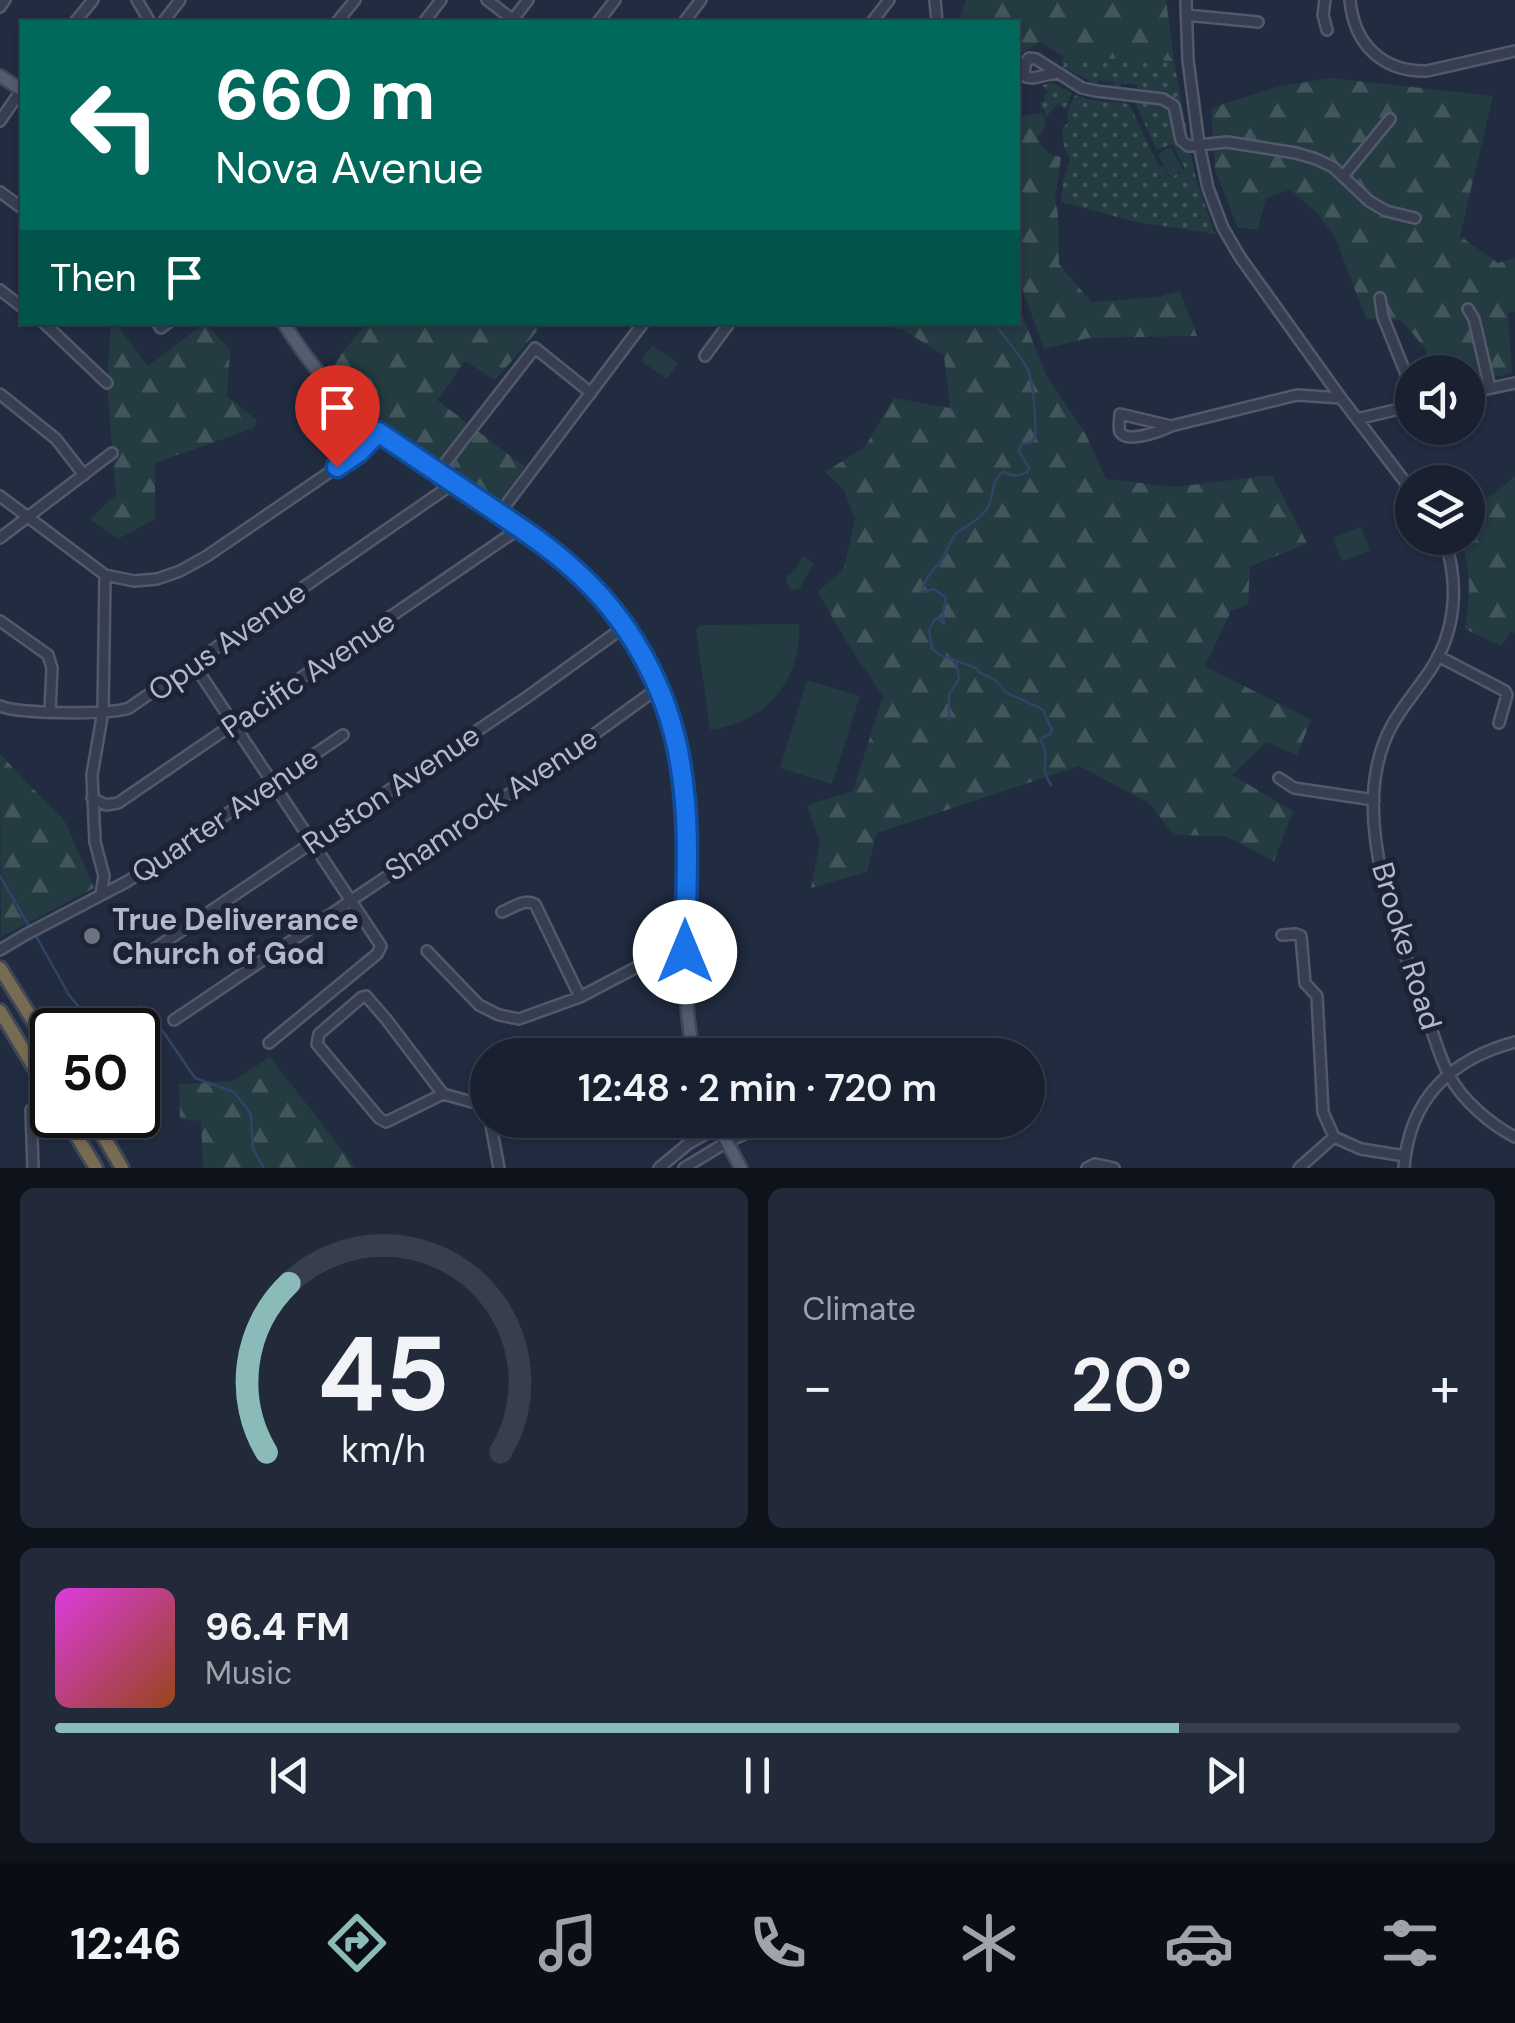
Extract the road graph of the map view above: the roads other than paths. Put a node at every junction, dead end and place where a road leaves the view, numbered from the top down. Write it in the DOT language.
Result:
graph roads {
  1 [pos="6,0"];
  2 [pos="92,0"];
  3 [pos="180,0"];
  4 [pos="355,0"];
  5 [pos="441,0"];
  6 [pos="487,0"];
  7 [pos="615,0"];
  8 [pos="701,0"];
  9 [pos="1186,0"];
  10 [pos="1325,0"];
  11 [pos="1350,0"];
  12 [pos="0,7"];
  13 [pos="1186,15"];
  14 [pos="77,20"];
  15 [pos="165,20"];
  16 [pos="340,20"];
  17 [pos="426,20"];
  18 [pos="511,20"];
  19 [pos="600,20"];
  20 [pos="686,20"];
  21 [pos="1258,22"];
  22 [pos="1326,30"];
  23 [pos="1515,51"];
  24 [pos="1056,72"];
  25 [pos="20,93"];
  26 [pos="1390,119"];
  27 [pos="0,121"];
  28 [pos="1199,145"];
  29 [pos="1344,175"];
  30 [pos="1414,218"];
  31 [pos="0,290"];
  32 [pos="1380,298"];
  33 [pos="20,305"];
  34 [pos="1468,309"];
  35 [pos="46,325"];
  36 [pos="285,325"];
  37 [pos="642,325"];
  38 [pos="728,325"];
  39 [pos="1398,355"];
  40 [pos="705,356"];
  41 [pos="107,383"];
  42 [pos="1515,383"];
  43 [pos="1490,388"];
  44 [pos="1485,389"];
  45 [pos="0,394"];
  46 [pos="591,394"];
  47 [pos="1342,398"];
  48 [pos="1395,410"];
  49 [pos="1358,419"];
  50 [pos="1171,426"];
  51 [pos="378,432"];
  52 [pos="112,453"];
  53 [pos="1395,468"];
  54 [pos="438,472"];
  55 [pos="84,475"];
  56 [pos="454,483"];
  57 [pos="0,496"];
  58 [pos="499,514"];
  59 [pos="27,516"];
  60 [pos="520,528"];
  61 [pos="0,538"];
  62 [pos="1449,555"];
  63 [pos="105,576"];
  64 [pos="0,621"];
  65 [pos="624,627"];
  66 [pos="1438,656"];
  67 [pos="193,663"];
  68 [pos="658,688"];
  69 [pos="0,706"];
  70 [pos="50,712"];
  71 [pos="103,712"];
  72 [pos="1498,723"];
  73 [pos="234,726"];
  74 [pos="344,735"];
  75 [pos="1279,778"];
  76 [pos="272,784"];
  77 [pos="92,798"];
  78 [pos="1374,800"];
  79 [pos="312,842"];
  80 [pos="97,898"];
  81 [pos="350,900"];
  82 [pos="502,912"];
  83 [pos="1282,935"];
  84 [pos="156,948"];
  85 [pos="0,950"];
  86 [pos="427,952"];
  87 [pos="685,952"];
  88 [pos="0,968"];
  89 [pos="580,997"];
  90 [pos="0,1011"];
  91 [pos="30,1016"];
  92 [pos="174,1020"];
  93 [pos="691,1038"];
  94 [pos="1515,1042"];
  95 [pos="269,1043"];
  96 [pos="30,1060"];
  97 [pos="1448,1074"];
  98 [pos="443,1094"];
  99 [pos="470,1102"];
  100 [pos="1515,1136"];
  101 [pos="1334,1137"];
  102 [pos="31,1138"];
  103 [pos="78,1138"];
  104 [pos="104,1138"];
  105 [pos="493,1138"];
  106 [pos="696,1138"];
  107 [pos="725,1138"];
  108 [pos="736,1138"];
  109 [pos="727,1142"];
  110 [pos="1405,1156"];
  111 [pos="32,1168"];
  112 [pos="96,1168"];
  113 [pos="122,1168"];
  114 [pos="499,1168"];
  115 [pos="659,1168"];
  116 [pos="684,1168"];
  117 [pos="741,1168"];
  118 [pos="1087,1168"];
  119 [pos="1114,1168"];
  120 [pos="1299,1168"];
  121 [pos="1404,1168"];
  1 -- 12 [label="street"];
  2 -- 14 [label="street"];
  3 -- 15 [label="street"];
  4 -- 16 [label="street"];
  5 -- 17 [label="street"];
  6 -- 18 [label="street"];
  7 -- 19 [label="street"];
  8 -- 20 [label="street"];
  9 -- 13 [label="street"];
  10 -- 22 [label="street"];
  11 -- 23 [label="street"];
  13 -- 21 [label="street"];
  13 -- 28 [label="street"];
  24 -- 28 [label="street"];
  25 -- 27 [label="street"];
  26 -- 29 [label="street"];
  28 -- 29 [label="street"];
  28 -- 47 [label="street"];
  29 -- 30 [label="street"];
  31 -- 33 [label="street"];
  32 -- 39 [label="street"];
  34 -- 43 [label="street"];
  35 -- 41 [label="street"];
  36 -- 51 [label="main road"];
  37 -- 46 [label="street"];
  38 -- 40 [label="street"];
  42 -- 43 [label="street"];
  43 -- 44 [label="street"];
  45 -- 55 [label="street"];
  46 -- 54 [label="street"];
  46 -- 58 [label="street"];
  47 -- 49 [label="street"];
  47 -- 50 [label="street"];
  48 -- 49 [label="street"];
  49 -- 53 [label="street"];
  50 -- 50 [label="street"];
  51 -- 54 [label="main road"];
  51 -- 63 [label="street"];
  52 -- 55 [label="street"];
  54 -- 56 [label="main road"];
  55 -- 59 [label="street"];
  56 -- 58 [label="main road"];
  56 -- 67 [label="street, Opus Avenue"];
  57 -- 59 [label="street"];
  58 -- 60 [label="main road"];
  59 -- 61 [label="street"];
  59 -- 63 [label="street"];
  60 -- 65 [label="main road"];
  60 -- 73 [label="street, Pacific Avenue"];
  62 -- 66 [label="street, Brooke Road"];
  63 -- 71 [label="street"];
  64 -- 70 [label="street"];
  65 -- 68 [label="main road"];
  65 -- 79 [label="street, Ruston Avenue"];
  66 -- 72 [label="street"];
  66 -- 78 [label="street, Brooke Road"];
  67 -- 71 [label="street, Opus Avenue"];
  67 -- 73 [label="street"];
  68 -- 81 [label="street, Shamrock Avenue"];
  68 -- 87 [label="main road"];
  69 -- 70 [label="street"];
  70 -- 71 [label="street"];
  71 -- 77 [label="street"];
  73 -- 76 [label="street"];
  73 -- 77 [label="street, Pacific Avenue"];
  74 -- 76 [label="street, Quarter Avenue"];
  75 -- 78 [label="street"];
  76 -- 79 [label="street"];
  76 -- 80 [label="street, Quarter Avenue"];
  77 -- 80 [label="street"];
  78 -- 97 [label="street, Brooke Road"];
  79 -- 81 [label="street"];
  79 -- 84 [label="street, Ruston Avenue"];
  80 -- 85 [label="street, Quarter Avenue"];
  81 -- 92 [label="street, Shamrock Avenue"];
  81 -- 95 [label="street"];
  82 -- 89 [label="street"];
  83 -- 101 [label="street"];
  86 -- 89 [label="street"];
  87 -- 89 [label="street"];
  87 -- 93 [label="main road"];
  88 -- 91 [label="highway"];
  90 -- 96 [label="highway"];
  94 -- 97 [label="street"];
  97 -- 100 [label="street"];
  97 -- 110 [label="street"];
  98 -- 98 [label="street"];
  98 -- 99 [label="street"];
  101 -- 110 [label="street"];
  101 -- 120 [label="street"];
  102 -- 111 [label="street"];
  103 -- 112 [label="highway"];
  104 -- 113 [label="highway"];
  105 -- 114 [label="street"];
  106 -- 115 [label="street"];
  107 -- 109 [label="main road"];
  108 -- 109 [label="street"];
  109 -- 116 [label="street"];
  109 -- 117 [label="main road"];
  110 -- 121 [label="street"];
  118 -- 119 [label="street"];
}
